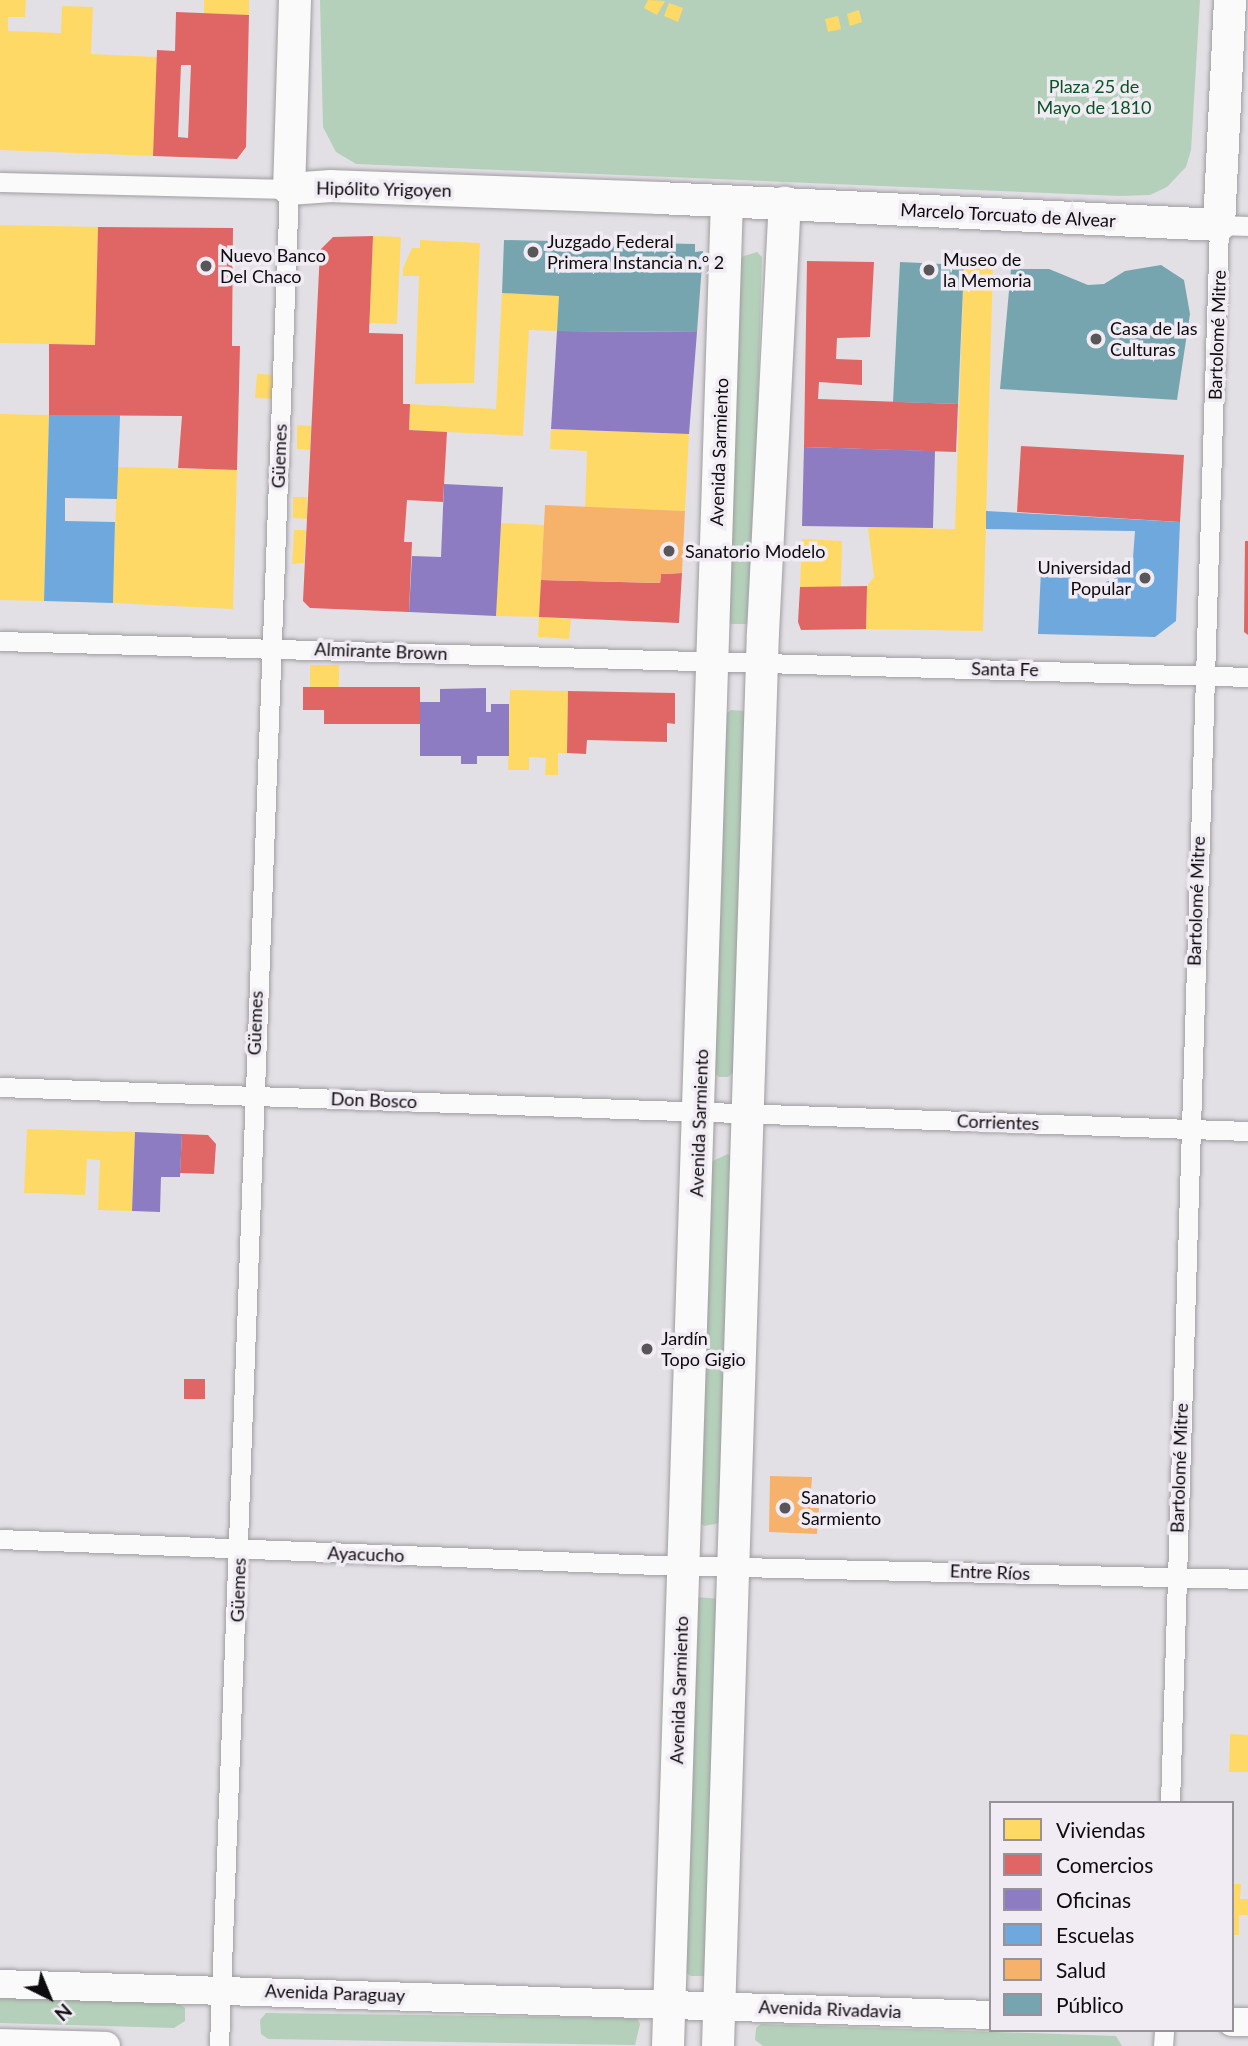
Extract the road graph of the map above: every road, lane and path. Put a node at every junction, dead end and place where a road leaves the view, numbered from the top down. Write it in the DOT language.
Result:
graph roads {
  1 [pos="295,0"];
  2 [pos="1230,0"];
  3 [pos="0,182"];
  4 [pos="289,189"];
  5 [pos="727,201"];
  6 [pos="776,203"];
  7 [pos="1233,225"];
  8 [pos="0,641"];
  9 [pos="271,648"];
  10 [pos="714,661"];
  11 [pos="762,663"];
  12 [pos="1203,673"];
  13 [pos="1248,677"];
  14 [pos="0,1087"];
  15 [pos="253,1096"];
  16 [pos="699,1111"];
  17 [pos="748,1112"];
  18 [pos="1189,1129"];
  19 [pos="1248,1131"];
  20 [pos="0,1539"];
  21 [pos="240,1549"];
  22 [pos="684,1564"];
  23 [pos="732,1566"];
  24 [pos="1175,1576"];
  25 [pos="1248,1578"];
  26 [pos="1170,1801"];
  27 [pos="0,1984"];
  28 [pos="222,1989"];
  29 [pos="719,2005"];
  30 [pos="670,2006"];
  31 [pos="989,2015"];
  32 [pos="0,2043"];
  33 [pos="106,2046"];
  34 [pos="219,2046"];
  35 [pos="668,2046"];
  36 [pos="718,2046"];
  1 -- 4 [label="main road, Güemes"];
  2 -- 7 [label="main road, Bartolomé Mitre"];
  3 -- 4 [label="street, Hipólito Yrigoyen"];
  4 -- 5 [label="main road, Hipólito Yrigoyen"];
  4 -- 9 [label="street, Güemes"];
  5 -- 6 [label="main road, Hipólito Yrigoyen"];
  5 -- 10 [label="main road, Avenida Sarmiento"];
  6 -- 7 [label="main road, Marcelo Torcuato de Alvear"];
  6 -- 11 [label="main road"];
  7 -- 12 [label="street, Bartolomé Mitre"];
  8 -- 9 [label="street, Almirante Brown"];
  9 -- 10 [label="street, Almirante Brown"];
  9 -- 15 [label="street, Güemes"];
  10 -- 11 [label="street, Almirante Brown"];
  10 -- 16 [label="main road, Avenida Sarmiento"];
  11 -- 12 [label="street, Santa Fe"];
  11 -- 17 [label="main road"];
  12 -- 13 [label="street, Santa Fe"];
  12 -- 18 [label="street, Bartolomé Mitre"];
  14 -- 15 [label="street, Don Bosco"];
  15 -- 16 [label="street, Don Bosco"];
  15 -- 21 [label="street, Güemes"];
  16 -- 17 [label="street, Don Bosco"];
  16 -- 22 [label="main road, Avenida Sarmiento"];
  17 -- 18 [label="street, Corrientes"];
  17 -- 23 [label="main road"];
  18 -- 19 [label="street, Corrientes"];
  18 -- 24 [label="street, Bartolomé Mitre"];
  20 -- 21 [label="street, Ayacucho"];
  21 -- 22 [label="street, Ayacucho"];
  21 -- 28 [label="street, Güemes"];
  22 -- 23 [label="street, Ayacucho"];
  22 -- 30 [label="main road, Avenida Sarmiento"];
  23 -- 24 [label="street, Entre Ríos"];
  23 -- 29 [label="main road"];
  24 -- 25 [label="street, Entre Ríos"];
  24 -- 26 [label="street, Bartolomé Mitre"];
  27 -- 28 [label="main road, Avenida Paraguay"];
  28 -- 30 [label="main road, Avenida Paraguay"];
  28 -- 34 [label="street, Güemes"];
  29 -- 30 [label="main road, Avenida Rivadavia"];
  29 -- 31 [label="main road, Avenida Rivadavia"];
  29 -- 36 [label="main road"];
  30 -- 35 [label="main road, Avenida Sarmiento"];
  32 -- 33 [label="main road"];
}
